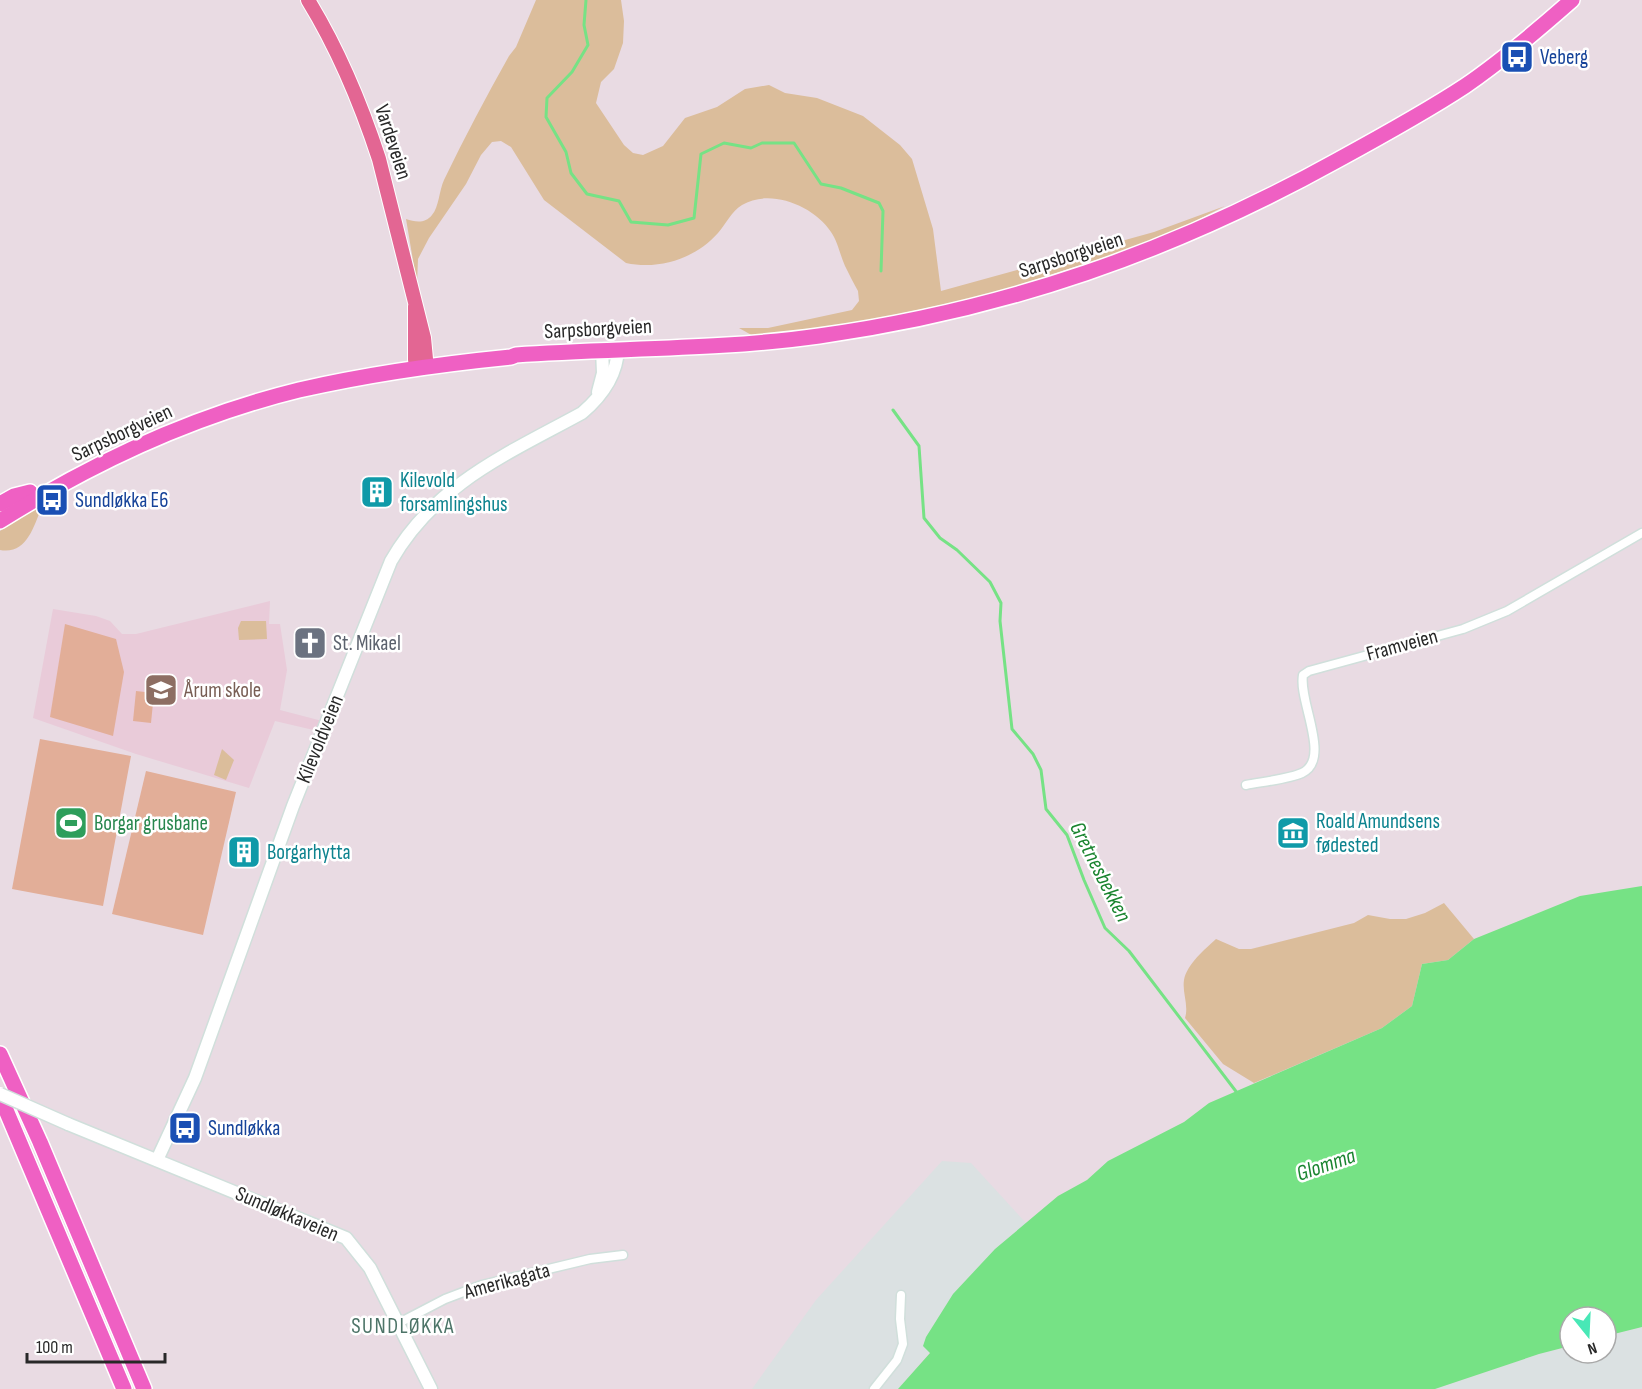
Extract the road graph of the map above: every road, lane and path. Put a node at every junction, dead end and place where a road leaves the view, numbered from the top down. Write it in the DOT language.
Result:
graph roads {
  1 [pos="308,0"];
  2 [pos="1572,0"];
  3 [pos="602,349"];
  4 [pos="618,349"];
  5 [pos="421,362"];
  6 [pos="592,404"];
  7 [pos="30,492"];
  8 [pos="0,504"];
  9 [pos="0,509"];
  10 [pos="0,521"];
  11 [pos="1642,533"];
  12 [pos="1246,785"];
  13 [pos="0,1054"];
  14 [pos="0,1095"];
  15 [pos="157,1160"];
  16 [pos="623,1255"];
  17 [pos="901,1294"];
  18 [pos="397,1324"];
  19 [pos="124,1389"];
  20 [pos="144,1389"];
  21 [pos="431,1389"];
  22 [pos="874,1389"];
  1 -- 5 [label="main road, Vardeveien"];
  2 -- 4 [label="highway, Sarpsborgveien"];
  3 -- 4 [label="highway, Sarpsborgveien"];
  3 -- 5 [label="highway, Sarpsborgveien"];
  3 -- 6 [label="street"];
  4 -- 6 [label="street, Kilevoldveien"];
  5 -- 7 [label="highway, Sarpsborgveien"];
  5 -- 10 [label="highway, Sarpsborgveien"];
  6 -- 15 [label="street, Kilevoldveien"];
  7 -- 8 [label="highway"];
  7 -- 9 [label="highway, Sarpsborgveien"];
  11 -- 12 [label="street, Framveien"];
  13 -- 20 [label="highway"];
  14 -- 15 [label="street, Sundløkkaveien, bridge"];
  14 -- 19 [label="highway"];
  15 -- 18 [label="street, Sundløkkaveien"];
  16 -- 18 [label="street, Amerikagata"];
  17 -- 22 [label="street"];
  18 -- 21 [label="street, Sundløkkaveien"];
}
